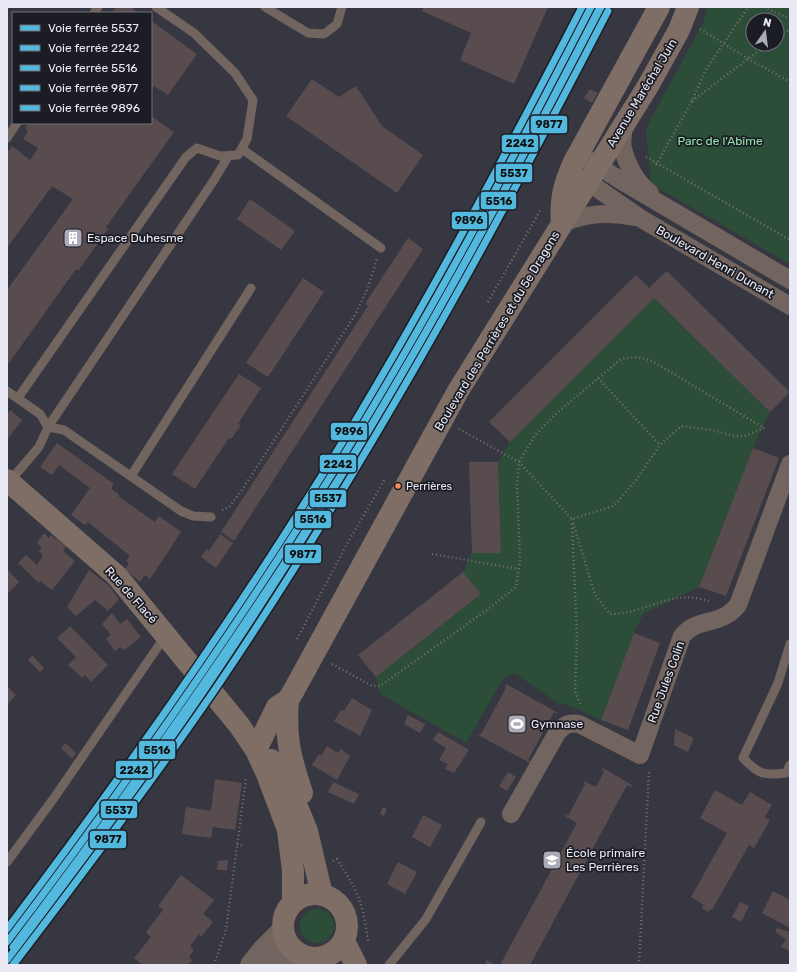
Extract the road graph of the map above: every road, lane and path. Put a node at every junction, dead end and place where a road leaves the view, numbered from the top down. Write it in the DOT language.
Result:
graph roads {
  1 [pos="156,7"];
  2 [pos="265,7"];
  3 [pos="342,7"];
  4 [pos="659,7"];
  5 [pos="666,7"];
  6 [pos="751,7"];
  7 [pos="764,7"];
  8 [pos="692,16"];
  9 [pos="790,19"];
  10 [pos="724,44"];
  11 [pos="756,52"];
  12 [pos="747,58"];
  13 [pos="790,82"];
  14 [pos="692,101"];
  15 [pos="624,123"];
  16 [pos="17,124"];
  17 [pos="7,138"];
  18 [pos="622,147"];
  19 [pos="242,149"];
  20 [pos="229,155"];
  21 [pos="656,164"];
  22 [pos="589,167"];
  23 [pos="673,210"];
  24 [pos="640,218"];
  25 [pos="562,223"];
  26 [pos="790,240"];
  27 [pos="381,248"];
  28 [pos="790,280"];
  29 [pos="251,288"];
  30 [pos="790,306"];
  31 [pos="598,378"];
  32 [pos="7,391"];
  33 [pos="18,398"];
  34 [pos="443,420"];
  35 [pos="48,427"];
  36 [pos="660,445"];
  37 [pos="519,462"];
  38 [pos="790,464"];
  39 [pos="131,476"];
  40 [pos="8,481"];
  41 [pos="211,517"];
  42 [pos="572,519"];
  43 [pos="432,554"];
  44 [pos="518,569"];
  45 [pos="733,611"];
  46 [pos="171,642"];
  47 [pos="790,644"];
  48 [pos="330,663"];
  49 [pos="288,700"];
  50 [pos="592,730"];
  51 [pos="258,746"];
  52 [pos="640,755"];
  53 [pos="790,765"];
  54 [pos="246,775"];
  55 [pos="511,814"];
  56 [pos="481,822"];
  57 [pos="307,831"];
  58 [pos="237,844"];
  59 [pos="244,846"];
  60 [pos="7,862"];
  61 [pos="330,862"];
  62 [pos="322,895"];
  63 [pos="293,903"];
  64 [pos="283,930"];
  65 [pos="344,941"];
  66 [pos="368,943"];
  67 [pos="295,951"];
  68 [pos="324,961"];
  69 [pos="214,965"];
  70 [pos="251,965"];
  71 [pos="276,965"];
  72 [pos="356,965"];
  73 [pos="389,965"];
  74 [pos="639,965"];
  1 -- 19 [label="lane"];
  2 -- 3 [label="lane"];
  4 -- 22 [label="main road, Boulevard des Perrières et du 5e Dragons"];
  5 -- 22 [label="main road, Avenue Maréchal Juin"];
  6 -- 10 [label="path"];
  7 -- 9 [label="path"];
  8 -- 10 [label="path"];
  8 -- 15 [label="main road, Avenue Maréchal Juin"];
  10 -- 12 [label="path"];
  10 -- 14 [label="path"];
  11 -- 12 [label="path"];
  12 -- 13 [label="path"];
  12 -- 14 [label="path"];
  14 -- 21 [label="path"];
  15 -- 18 [label="street, Boulevard Henri Dunant"];
  15 -- 22 [label="main road, Avenue Maréchal Juin"];
  16 -- 17 [label="lane"];
  18 -- 21 [label="path"];
  18 -- 23 [label="street, Boulevard Henri Dunant"];
  19 -- 20 [label="lane"];
  19 -- 27 [label="lane"];
  20 -- 33 [label="lane"];
  20 -- 35 [label="lane"];
  21 -- 26 [label="path"];
  22 -- 23 [label="street, Boulevard Henri Dunant"];
  22 -- 24 [label="street, Boulevard Henri Dunant"];
  22 -- 25 [label="main road, Boulevard des Perrières et du 5e Dragons"];
  22 -- 25 [label="main road, Boulevard des Perrières et du 5e Dragons"];
  23 -- 28 [label="street, Boulevard Henri Dunant"];
  24 -- 25 [label="street, Boulevard Henri Dunant"];
  24 -- 30 [label="street, Boulevard Henri Dunant"];
  25 -- 34 [label="main road, Boulevard des Perrières et du 5e Dragons"];
  27 -- 41 [label="path"];
  29 -- 39 [label="lane"];
  31 -- 36 [label="path"];
  31 -- 36 [label="path"];
  31 -- 37 [label="path"];
  32 -- 33 [label="lane"];
  33 -- 35 [label="lane"];
  34 -- 37 [label="path"];
  34 -- 49 [label="main road, Boulevard des Perrières et du 5e Dragons"];
  35 -- 39 [label="lane"];
  35 -- 40 [label="lane"];
  36 -- 42 [label="path"];
  37 -- 42 [label="path"];
  37 -- 44 [label="path"];
  38 -- 45 [label="street"];
  39 -- 41 [label="lane"];
  40 -- 46 [label="main road, Rue de Flacé"];
  42 -- 45 [label="path"];
  42 -- 50 [label="path"];
  43 -- 44 [label="path"];
  44 -- 48 [label="path"];
  45 -- 52 [label="street, Rue Jules Colin"];
  46 -- 51 [label="main road, Rue de Flacé"];
  46 -- 60 [label="lane"];
  47 -- 53 [label="lane"];
  49 -- 51 [label="main road, Boulevard des Perrières et du 5e Dragons"];
  49 -- 57 [label="main road, Rue de Flacé"];
  50 -- 52 [label="street"];
  50 -- 55 [label="street"];
  51 -- 57 [label="main road, Rue de Flacé"];
  51 -- 63 [label="main road, Rue de Flacé"];
  52 -- 74 [label="path"];
  54 -- 58 [label="path"];
  56 -- 73 [label="lane"];
  57 -- 62 [label="main road, Rue de Flacé"];
  58 -- 59 [label="path"];
  58 -- 69 [label="path"];
  61 -- 66 [label="path"];
  62 -- 63 [label="main road"];
  62 -- 65 [label="main road"];
  63 -- 64 [label="main road, Rue de Flacé"];
  64 -- 67 [label="main road"];
  64 -- 70 [label="street"];
  65 -- 68 [label="main road"];
  65 -- 72 [label="main road"];
  67 -- 68 [label="main road"];
  67 -- 71 [label="street"];
}
